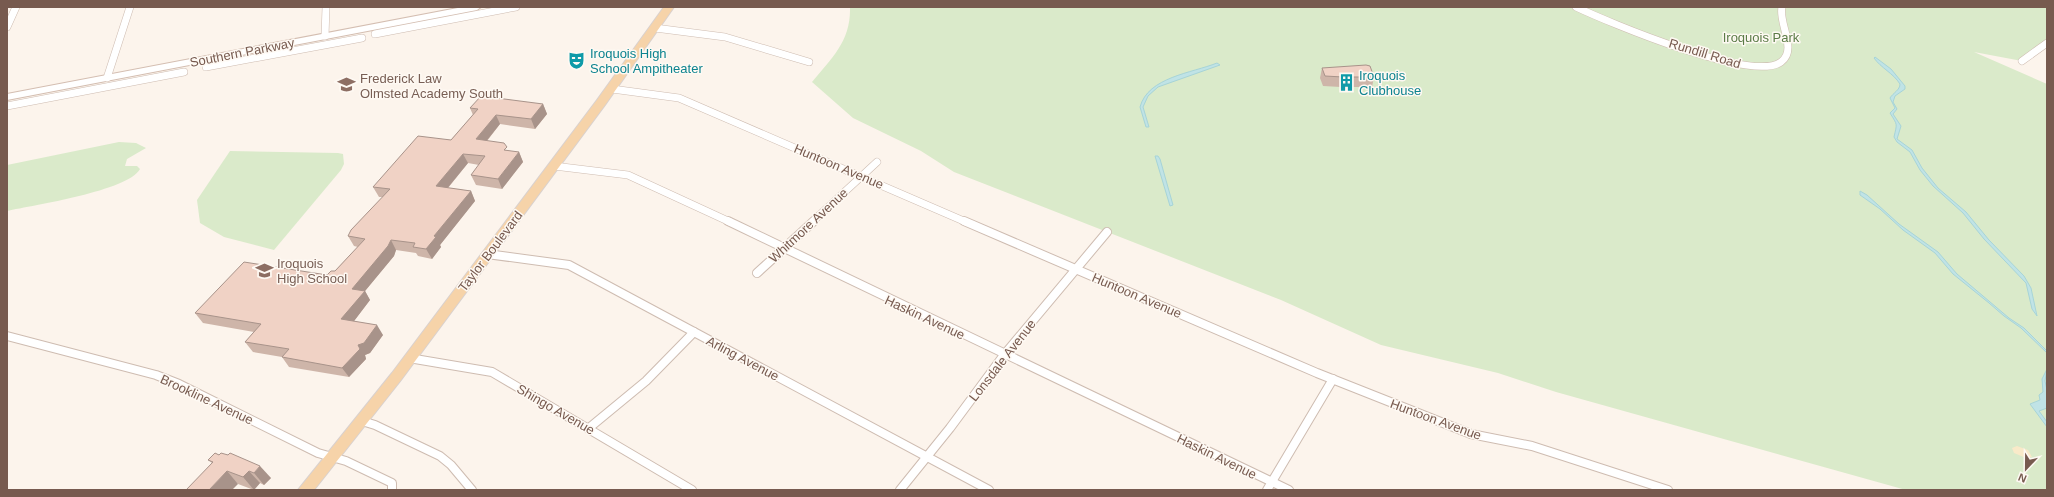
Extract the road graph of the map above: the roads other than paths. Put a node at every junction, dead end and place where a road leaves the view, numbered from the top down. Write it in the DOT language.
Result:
graph roads {
  1 [pos="16,7"];
  2 [pos="130,7"];
  3 [pos="326,7"];
  4 [pos="477,7"];
  5 [pos="516,7"];
  6 [pos="669,7"];
  7 [pos="1576,7"];
  8 [pos="1782,7"];
  9 [pos="396,26"];
  10 [pos="7,27"];
  11 [pos="655,28"];
  12 [pos="375,34"];
  13 [pos="325,36"];
  14 [pos="362,38"];
  15 [pos="2047,43"];
  16 [pos="2022,61"];
  17 [pos="809,62"];
  18 [pos="206,67"];
  19 [pos="184,72"];
  20 [pos="107,78"];
  21 [pos="612,89"];
  22 [pos="7,97"];
  23 [pos="7,106"];
  24 [pos="876,162"];
  25 [pos="554,166"];
  26 [pos="861,176"];
  27 [pos="1107,232"];
  28 [pos="782,248"];
  29 [pos="487,254"];
  30 [pos="1076,268"];
  31 [pos="757,273"];
  32 [pos="694,332"];
  33 [pos="7,336"];
  34 [pos="1004,355"];
  35 [pos="409,358"];
  36 [pos="1333,379"];
  37 [pos="362,422"];
  38 [pos="588,428"];
  39 [pos="926,457"];
  40 [pos="333,458"];
  41 [pos="1270,486"];
  42 [pos="304,490"];
  43 [pos="392,490"];
  44 [pos="472,490"];
  45 [pos="692,490"];
  46 [pos="900,490"];
  47 [pos="988,490"];
  48 [pos="1289,490"];
  49 [pos="1668,490"];
  1 -- 10 [label="street"];
  2 -- 20 [label="street"];
  3 -- 13 [label="street"];
  4 -- 9 [label="main road, Southern Parkway"];
  5 -- 9 [label="street"];
  6 -- 11 [label="main road, Taylor Boulevard"];
  7 -- 8 [label="street, Rundill Road"];
  9 -- 12 [label="street"];
  9 -- 13 [label="main road, Southern Parkway"];
  11 -- 17 [label="street"];
  11 -- 21 [label="main road, Taylor Boulevard"];
  13 -- 20 [label="main road, Southern Parkway"];
  14 -- 18 [label="street"];
  15 -- 16 [label="street"];
  19 -- 23 [label="street"];
  20 -- 22 [label="main road, Southern Parkway"];
  21 -- 25 [label="main road, Taylor Boulevard"];
  21 -- 26 [label="street, Huntoon Avenue"];
  24 -- 26 [label="street, Whitmore Avenue"];
  25 -- 28 [label="street, Haskin Avenue"];
  25 -- 29 [label="main road, Taylor Boulevard"];
  26 -- 28 [label="street, Whitmore Avenue"];
  26 -- 30 [label="street, Huntoon Avenue"];
  27 -- 30 [label="street, Lonsdale Avenue"];
  28 -- 31 [label="street, Whitmore Avenue"];
  28 -- 34 [label="street, Haskin Avenue"];
  29 -- 32 [label="street, Arling Avenue"];
  29 -- 35 [label="main road, Taylor Boulevard"];
  30 -- 34 [label="street, Lonsdale Avenue"];
  30 -- 36 [label="street, Huntoon Avenue"];
  32 -- 38 [label="street"];
  32 -- 39 [label="street, Arling Avenue"];
  33 -- 40 [label="street, Brookline Avenue"];
  34 -- 39 [label="street, Lonsdale Avenue"];
  34 -- 41 [label="street, Haskin Avenue"];
  35 -- 37 [label="main road, Taylor Boulevard"];
  35 -- 38 [label="street, Shingo Avenue"];
  36 -- 41 [label="street"];
  36 -- 49 [label="street, Huntoon Avenue"];
  37 -- 40 [label="main road, Taylor Boulevard"];
  37 -- 44 [label="street"];
  38 -- 45 [label="street, Shingo Avenue"];
  39 -- 46 [label="street, Lonsdale Avenue"];
  39 -- 47 [label="street, Arling Avenue"];
  40 -- 42 [label="main road, Taylor Boulevard"];
  40 -- 43 [label="street, Brookline Avenue"];
  41 -- 48 [label="street, Haskin Avenue"];
}
